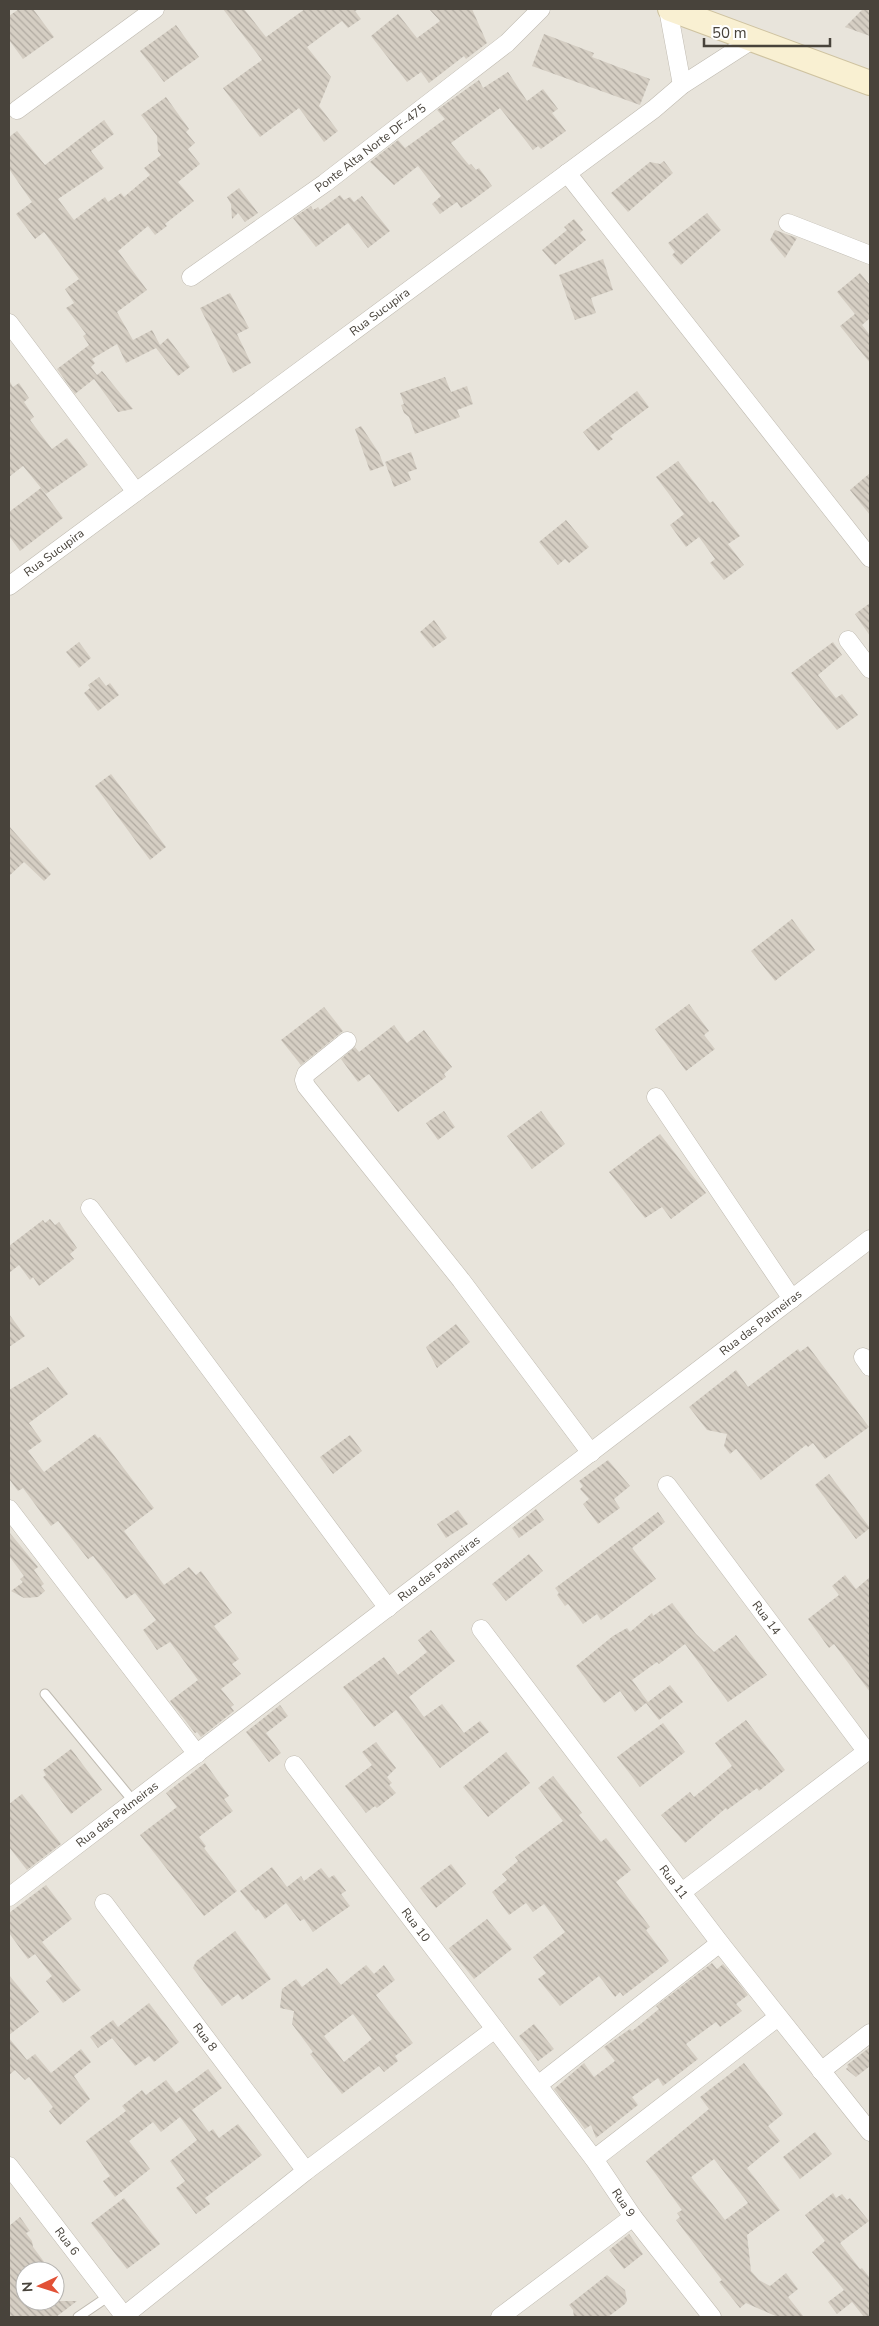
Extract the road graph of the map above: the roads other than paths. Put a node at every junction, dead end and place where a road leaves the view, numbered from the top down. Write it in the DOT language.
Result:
graph roads {
  1 [pos="155,9"];
  2 [pos="542,9"];
  3 [pos="669,9"];
  4 [pos="752,40"];
  5 [pos="870,83"];
  6 [pos="682,85"];
  7 [pos="17,110"];
  8 [pos="567,174"];
  9 [pos="788,223"];
  10 [pos="870,255"];
  11 [pos="191,276"];
  12 [pos="9,323"];
  13 [pos="136,492"];
  14 [pos="870,558"];
  15 [pos="9,586"];
  16 [pos="848,640"];
  17 [pos="870,669"];
  18 [pos="347,1041"];
  19 [pos="656,1097"];
  20 [pos="90,1208"];
  21 [pos="870,1239"];
  22 [pos="792,1299"];
  23 [pos="591,1453"];
  24 [pos="667,1485"];
  25 [pos="9,1509"];
  26 [pos="388,1608"];
  27 [pos="481,1629"];
  28 [pos="45,1694"];
  29 [pos="868,1750"];
  30 [pos="197,1754"];
  31 [pos="294,1764"];
  32 [pos="134,1802"];
  33 [pos="682,1892"];
  34 [pos="9,1897"];
  35 [pos="104,1902"];
  36 [pos="720,1943"];
  37 [pos="778,2017"];
  38 [pos="495,2029"];
  39 [pos="870,2034"];
  40 [pos="821,2071"];
  41 [pos="538,2085"];
  42 [pos="870,2132"];
  43 [pos="594,2159"];
  44 [pos="9,2166"];
  45 [pos="306,2171"];
  46 [pos="633,2217"];
  47 [pos="109,2296"];
  48 [pos="78,2317"];
  49 [pos="124,2317"];
  50 [pos="500,2317"];
  51 [pos="712,2317"];
  1 -- 7 [label="street"];
  2 -- 11 [label="street, Ponte Alta Norte DF-475"];
  3 -- 4 [label="street"];
  3 -- 6 [label="street"];
  4 -- 5 [label="street"];
  4 -- 6 [label="street, Rua Sucupira"];
  6 -- 8 [label="street, Rua Sucupira"];
  8 -- 13 [label="street, Rua Sucupira"];
  8 -- 14 [label="street"];
  9 -- 10 [label="street"];
  12 -- 13 [label="street"];
  13 -- 15 [label="street, Rua Sucupira"];
  16 -- 17 [label="street"];
  18 -- 23 [label="street"];
  19 -- 22 [label="street"];
  20 -- 26 [label="street"];
  21 -- 22 [label="street, Rua das Palmeiras"];
  22 -- 23 [label="street, Rua das Palmeiras"];
  23 -- 26 [label="street, Rua das Palmeiras"];
  24 -- 29 [label="street, Rua 14"];
  25 -- 30 [label="street"];
  26 -- 30 [label="street, Rua das Palmeiras"];
  27 -- 33 [label="street, Rua 11"];
  28 -- 32 [label="lane"];
  29 -- 33 [label="street"];
  30 -- 32 [label="street, Rua das Palmeiras"];
  31 -- 38 [label="street, Rua 10"];
  32 -- 34 [label="street, Rua das Palmeiras"];
  33 -- 36 [label="street, Rua 11"];
  35 -- 45 [label="street, Rua 8"];
  36 -- 37 [label="street, Rua 11"];
  36 -- 41 [label="street"];
  37 -- 40 [label="street, Rua 11"];
  37 -- 43 [label="street"];
  38 -- 41 [label="street, Rua 10"];
  38 -- 45 [label="street"];
  39 -- 40 [label="street"];
  40 -- 42 [label="street, Rua 11"];
  41 -- 43 [label="street, Rua 9"];
  43 -- 46 [label="street, Rua 9"];
  44 -- 47 [label="street, Rua 6"];
  45 -- 49 [label="street"];
  46 -- 50 [label="street"];
  46 -- 51 [label="street, Rua 9"];
  47 -- 48 [label="lane"];
  47 -- 49 [label="street, Rua 6"];
}
